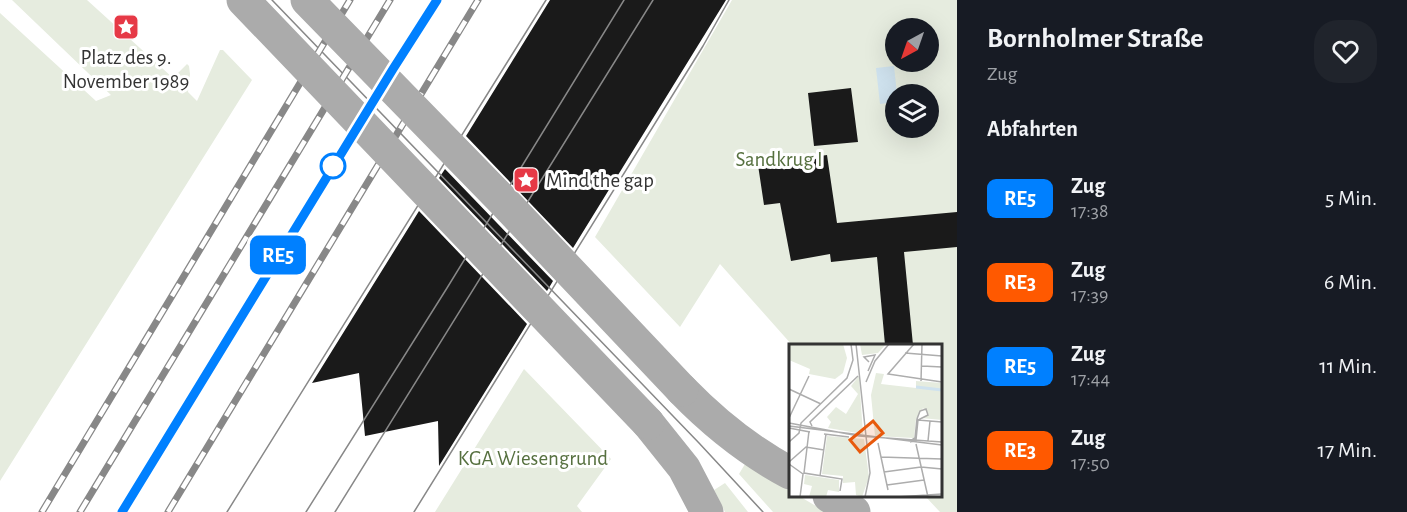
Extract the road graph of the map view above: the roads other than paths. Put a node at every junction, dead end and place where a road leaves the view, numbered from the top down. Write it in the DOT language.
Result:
graph roads {
  1 [pos="243,0"];
  2 [pos="307,0"];
  3 [pos="789,472"];
  4 [pos="832,497"];
  5 [pos="707,512"];
  6 [pos="854,512"];
  1 -- 5 [label="main road, bridge"];
  2 -- 3 [label="main road, bridge"];
  4 -- 6 [label="main road"];
}
